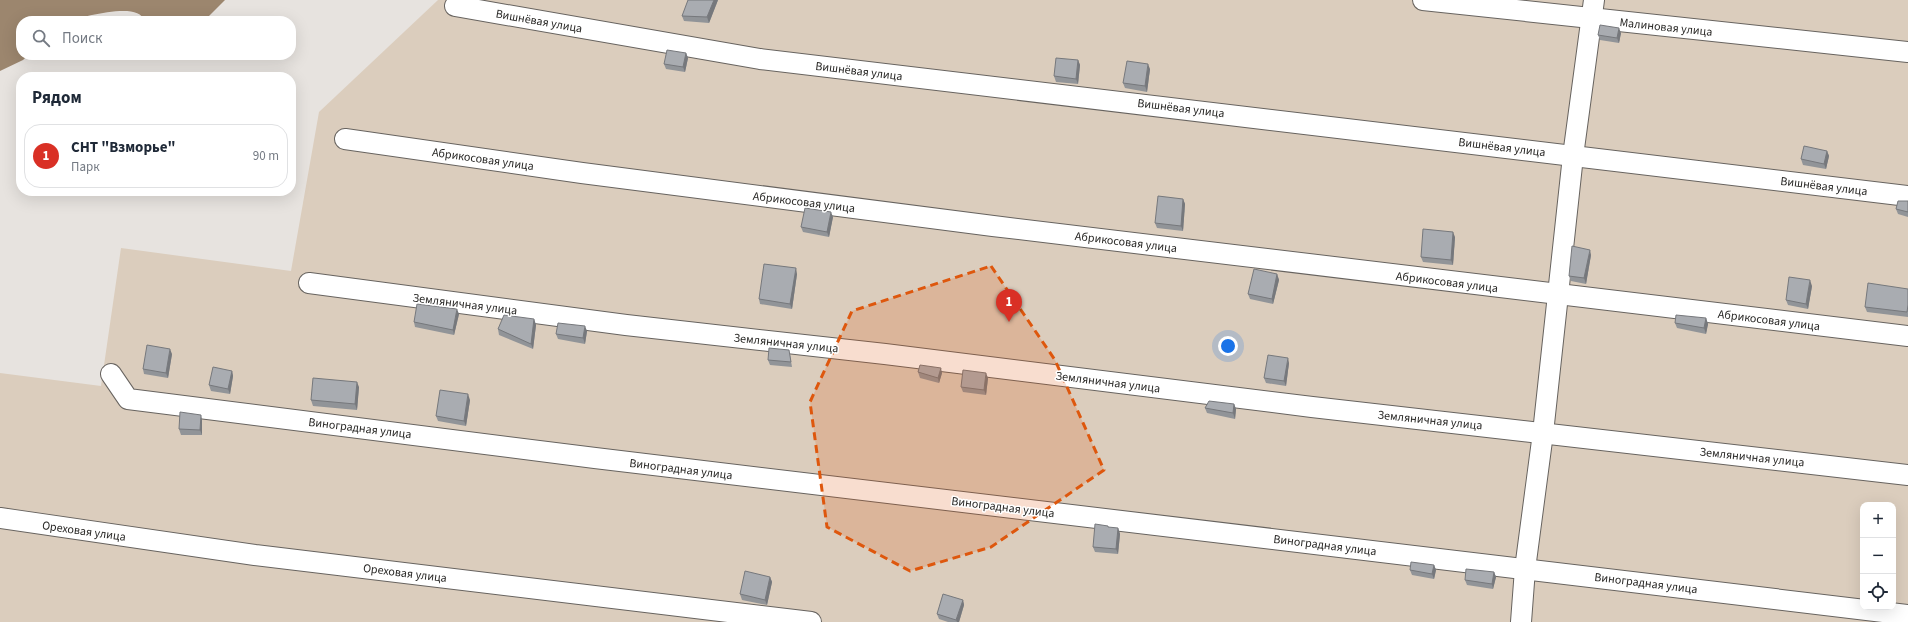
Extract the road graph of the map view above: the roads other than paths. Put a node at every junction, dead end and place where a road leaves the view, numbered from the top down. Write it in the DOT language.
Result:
graph roads {
  1 [pos="1423,0"];
  2 [pos="455,6"];
  3 [pos="1593,9"];
  4 [pos="1908,52"];
  5 [pos="344,139"];
  6 [pos="1572,156"];
  7 [pos="1908,196"];
  8 [pos="308,283"];
  9 [pos="1557,294"];
  10 [pos="1908,336"];
  11 [pos="111,374"];
  12 [pos="1543,433"];
  13 [pos="1908,475"];
  14 [pos="0,518"];
  15 [pos="1526,569"];
  16 [pos="1908,615"];
  17 [pos="811,622"];
  18 [pos="1521,622"];
  1 -- 3 [label="lane, Малиновая улица"];
  2 -- 6 [label="lane, Вишнёвая улица"];
  3 -- 4 [label="lane, Малиновая улица"];
  3 -- 6 [label="lane"];
  5 -- 9 [label="lane, Абрикосовая улица"];
  6 -- 7 [label="lane, Вишнёвая улица"];
  6 -- 9 [label="lane"];
  8 -- 12 [label="lane, Земляничная улица"];
  9 -- 10 [label="lane, Абрикосовая улица"];
  9 -- 12 [label="lane"];
  11 -- 15 [label="lane, Виноградная улица"];
  12 -- 13 [label="lane, Земляничная улица"];
  12 -- 15 [label="lane"];
  14 -- 17 [label="lane, Ореховая улица"];
  15 -- 16 [label="lane, Виноградная улица"];
  15 -- 18 [label="lane"];
}
